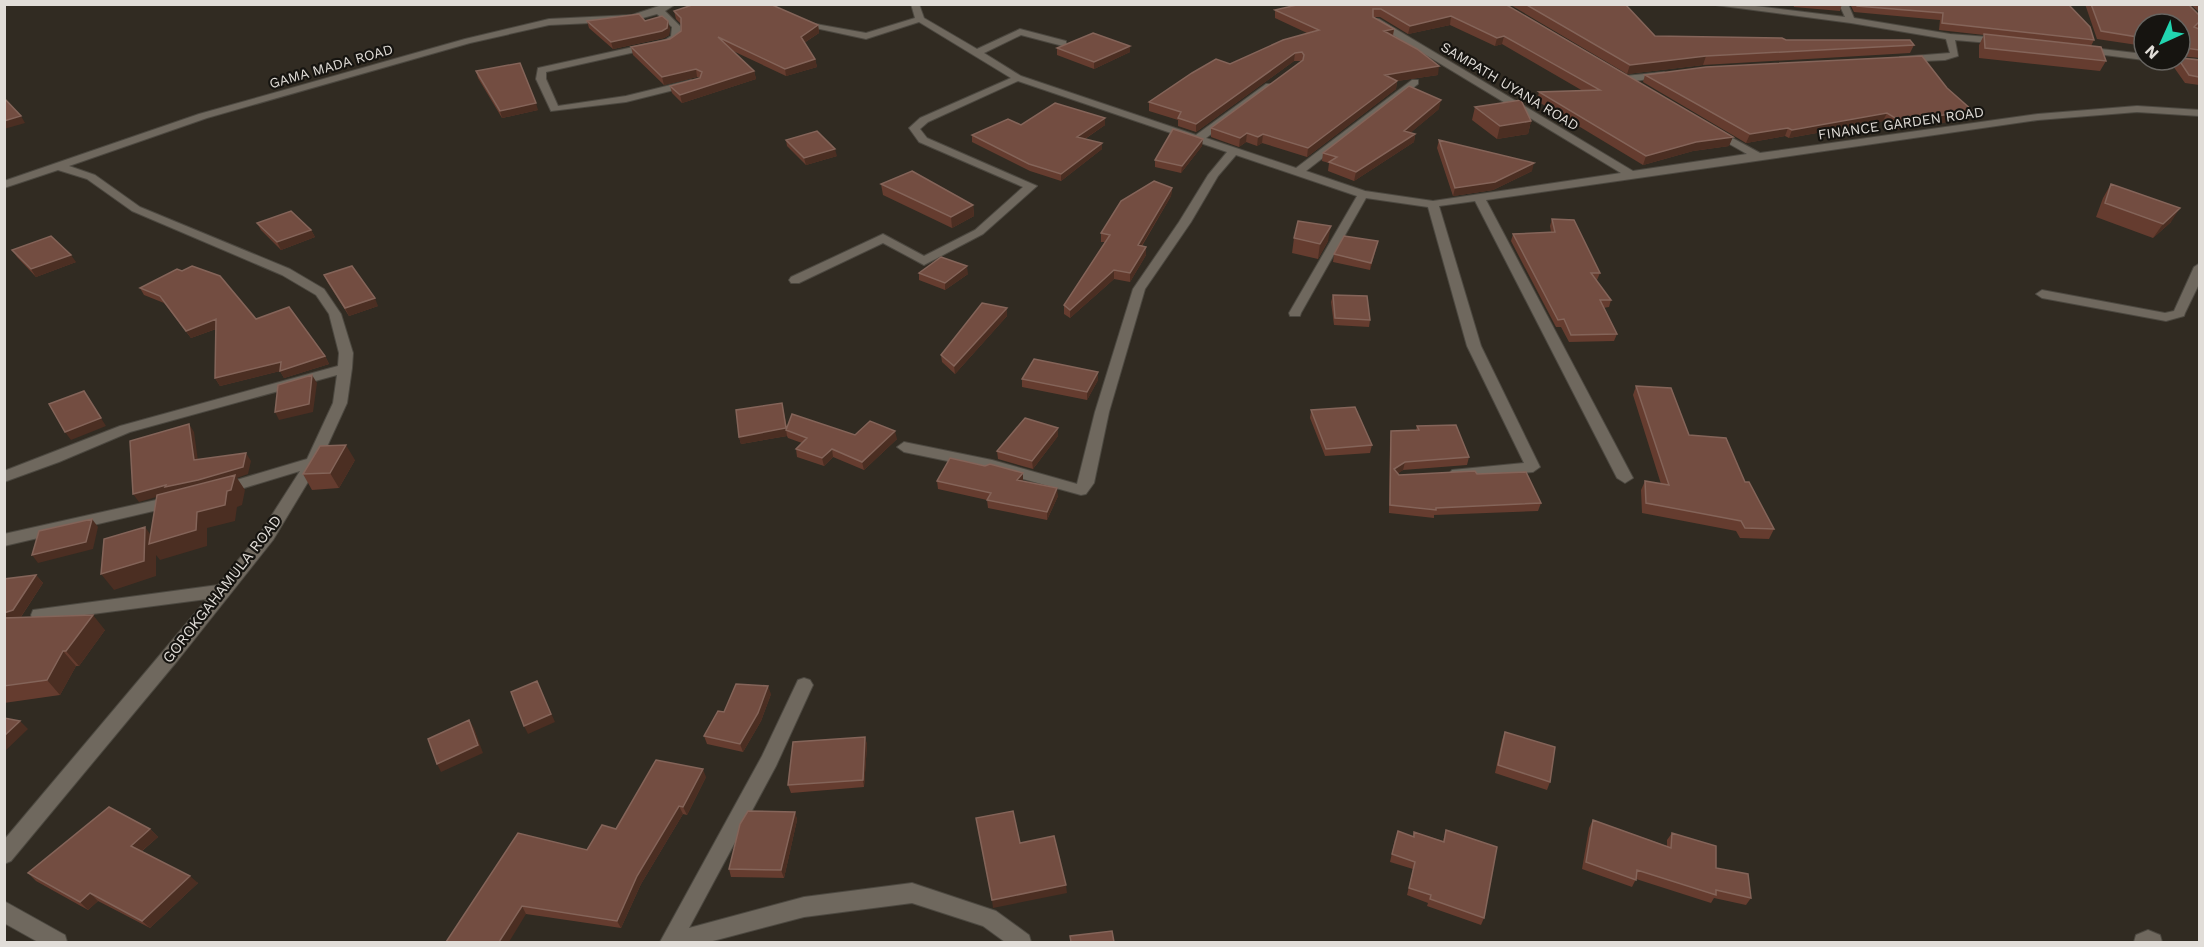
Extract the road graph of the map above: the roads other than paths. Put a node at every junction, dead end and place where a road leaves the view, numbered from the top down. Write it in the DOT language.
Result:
graph roads {
  1 [pos="672,4"];
  2 [pos="915,4"];
  3 [pos="1712,4"];
  4 [pos="1843,4"];
  5 [pos="659,11"];
  6 [pos="920,19"];
  7 [pos="1851,20"];
  8 [pos="1376,21"];
  9 [pos="810,26"];
  10 [pos="1950,37"];
  11 [pos="2007,42"];
  12 [pos="1063,43"];
  13 [pos="2074,49"];
  14 [pos="977,53"];
  15 [pos="2132,56"];
  16 [pos="1887,60"];
  17 [pos="1615,74"];
  18 [pos="1669,74"];
  19 [pos="1018,78"];
  20 [pos="1279,78"];
  21 [pos="1625,79"];
  22 [pos="698,82"];
  23 [pos="1415,82"];
  24 [pos="1645,91"];
  25 [pos="2199,113"];
  26 [pos="1707,126"];
  27 [pos="1197,139"];
  28 [pos="1233,151"];
  29 [pos="1758,156"];
  30 [pos="57,166"];
  31 [pos="1299,172"];
  32 [pos="1630,174"];
  33 [pos="4,184"];
  34 [pos="1362,194"];
  35 [pos="1479,197"];
  36 [pos="1433,204"];
  37 [pos="2199,267"];
  38 [pos="795,280"];
  39 [pos="2042,294"];
  40 [pos="1295,313"];
  41 [pos="345,368"];
  42 [pos="904,447"];
  43 [pos="313,462"];
  44 [pos="1448,474"];
  45 [pos="4,477"];
  46 [pos="1625,478"];
  47 [pos="4,540"];
  48 [pos="223,591"];
  49 [pos="39,615"];
  50 [pos="804,685"];
  51 [pos="4,855"];
  52 [pos="4,911"];
  53 [pos="57,942"];
  54 [pos="672,942"];
  55 [pos="1021,942"];
  56 [pos="2144,942"];
  57 [pos="2152,942"];
  1 -- 5 [label="street, GAMA MADA ROAD"];
  2 -- 6 [label="street"];
  3 -- 7 [label="street"];
  4 -- 7 [label="street"];
  5 -- 22 [label="street"];
  5 -- 30 [label="street, GAMA MADA ROAD"];
  6 -- 9 [label="street"];
  6 -- 14 [label="street, FINANCE GARDEN ROAD"];
  7 -- 10 [label="street"];
  8 -- 32 [label="street, SAMPATH UYANA ROAD"];
  10 -- 11 [label="street"];
  10 -- 16 [label="street"];
  12 -- 14 [label="street"];
  13 -- 15 [label="street"];
  14 -- 19 [label="street, FINANCE GARDEN ROAD"];
  17 -- 21 [label="street"];
  18 -- 21 [label="street"];
  19 -- 27 [label="street, FINANCE GARDEN ROAD"];
  19 -- 38 [label="street"];
  20 -- 27 [label="street"];
  21 -- 24 [label="street"];
  23 -- 31 [label="street"];
  25 -- 29 [label="street, FINANCE GARDEN ROAD"];
  26 -- 29 [label="street"];
  27 -- 28 [label="street, FINANCE GARDEN ROAD"];
  28 -- 31 [label="street, FINANCE GARDEN ROAD"];
  28 -- 42 [label="street"];
  29 -- 32 [label="street, FINANCE GARDEN ROAD"];
  30 -- 33 [label="street, GAMA MADA ROAD"];
  30 -- 41 [label="street, GOROKGAHAMULA ROAD"];
  31 -- 34 [label="street, FINANCE GARDEN ROAD"];
  32 -- 35 [label="street, FINANCE GARDEN ROAD"];
  34 -- 36 [label="street, FINANCE GARDEN ROAD"];
  34 -- 40 [label="street"];
  35 -- 36 [label="street, FINANCE GARDEN ROAD"];
  35 -- 46 [label="street"];
  36 -- 44 [label="street"];
  37 -- 39 [label="street"];
  41 -- 43 [label="street, GOROKGAHAMULA ROAD"];
  41 -- 45 [label="street"];
  43 -- 47 [label="street"];
  43 -- 48 [label="street, GOROKGAHAMULA ROAD"];
  48 -- 49 [label="street"];
  48 -- 51 [label="street, GOROKGAHAMULA ROAD"];
  50 -- 54 [label="street"];
  52 -- 53 [label="street"];
  54 -- 55 [label="street"];
  56 -- 57 [label="street"];
}
